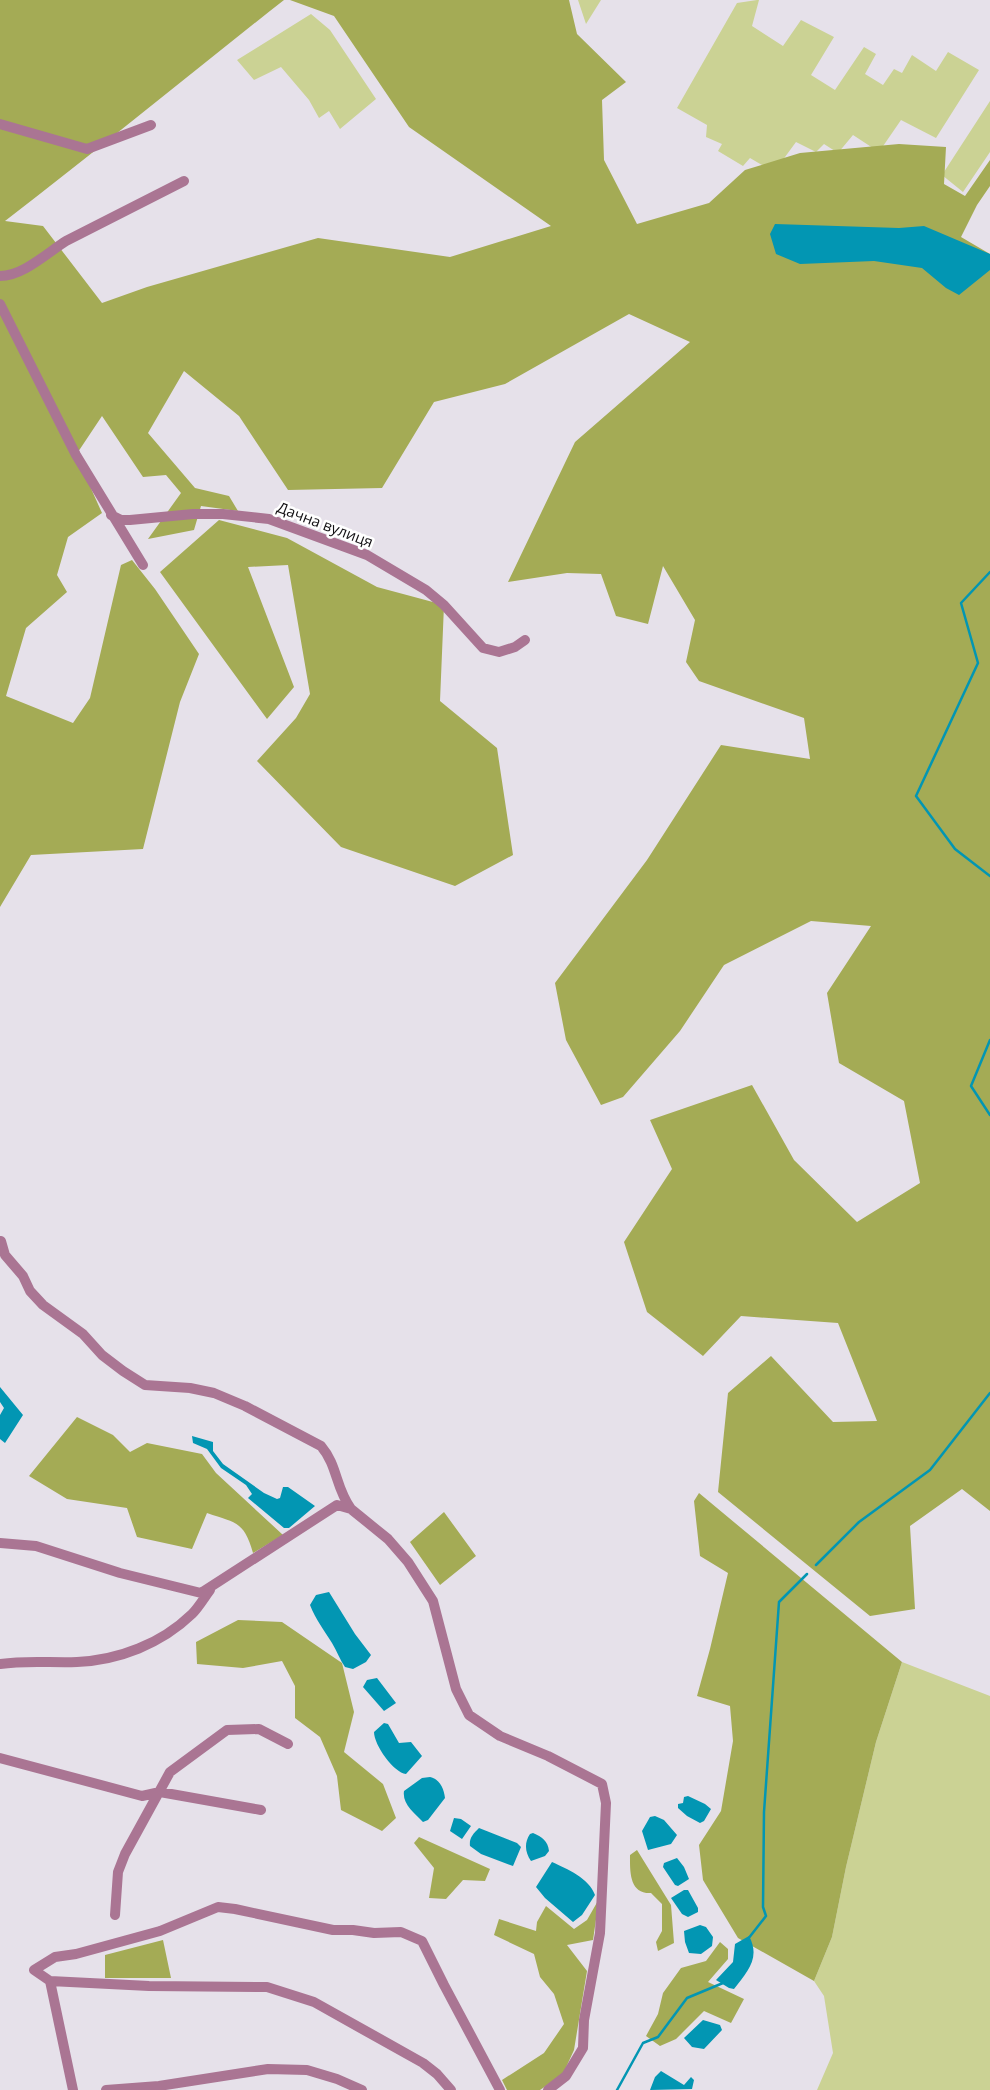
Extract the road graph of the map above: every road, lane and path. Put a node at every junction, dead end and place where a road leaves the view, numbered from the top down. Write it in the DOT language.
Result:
graph roads {
  1 [pos="0,124"];
  2 [pos="151,124"];
  3 [pos="184,181"];
  4 [pos="0,276"];
  5 [pos="0,304"];
  6 [pos="111,515"];
  7 [pos="143,565"];
  8 [pos="525,640"];
  9 [pos="1,1241"];
  10 [pos="351,1509"];
  11 [pos="0,1543"];
  12 [pos="213,1587"];
  13 [pos="0,1664"];
  14 [pos="288,1744"];
  15 [pos="0,1758"];
  16 [pos="160,1792"];
  17 [pos="261,1810"];
  18 [pos="114,1915"];
  19 [pos="50,1981"];
  20 [pos="73,2090"];
  21 [pos="106,2090"];
  22 [pos="362,2090"];
  23 [pos="451,2090"];
  24 [pos="500,2090"];
  25 [pos="548,2090"];
  1 -- 2 [label="street"];
  3 -- 4 [label="street"];
  5 -- 6 [label="street"];
  6 -- 7 [label="street"];
  6 -- 8 [label="street, Дачна вулиця"];
  9 -- 10 [label="street"];
  10 -- 12 [label="street"];
  10 -- 25 [label="street"];
  11 -- 12 [label="street"];
  12 -- 13 [label="street"];
  14 -- 16 [label="street"];
  15 -- 16 [label="street"];
  16 -- 17 [label="street"];
  16 -- 18 [label="street"];
  19 -- 20 [label="street"];
  19 -- 23 [label="street"];
  19 -- 24 [label="street"];
  21 -- 22 [label="street"];
}
